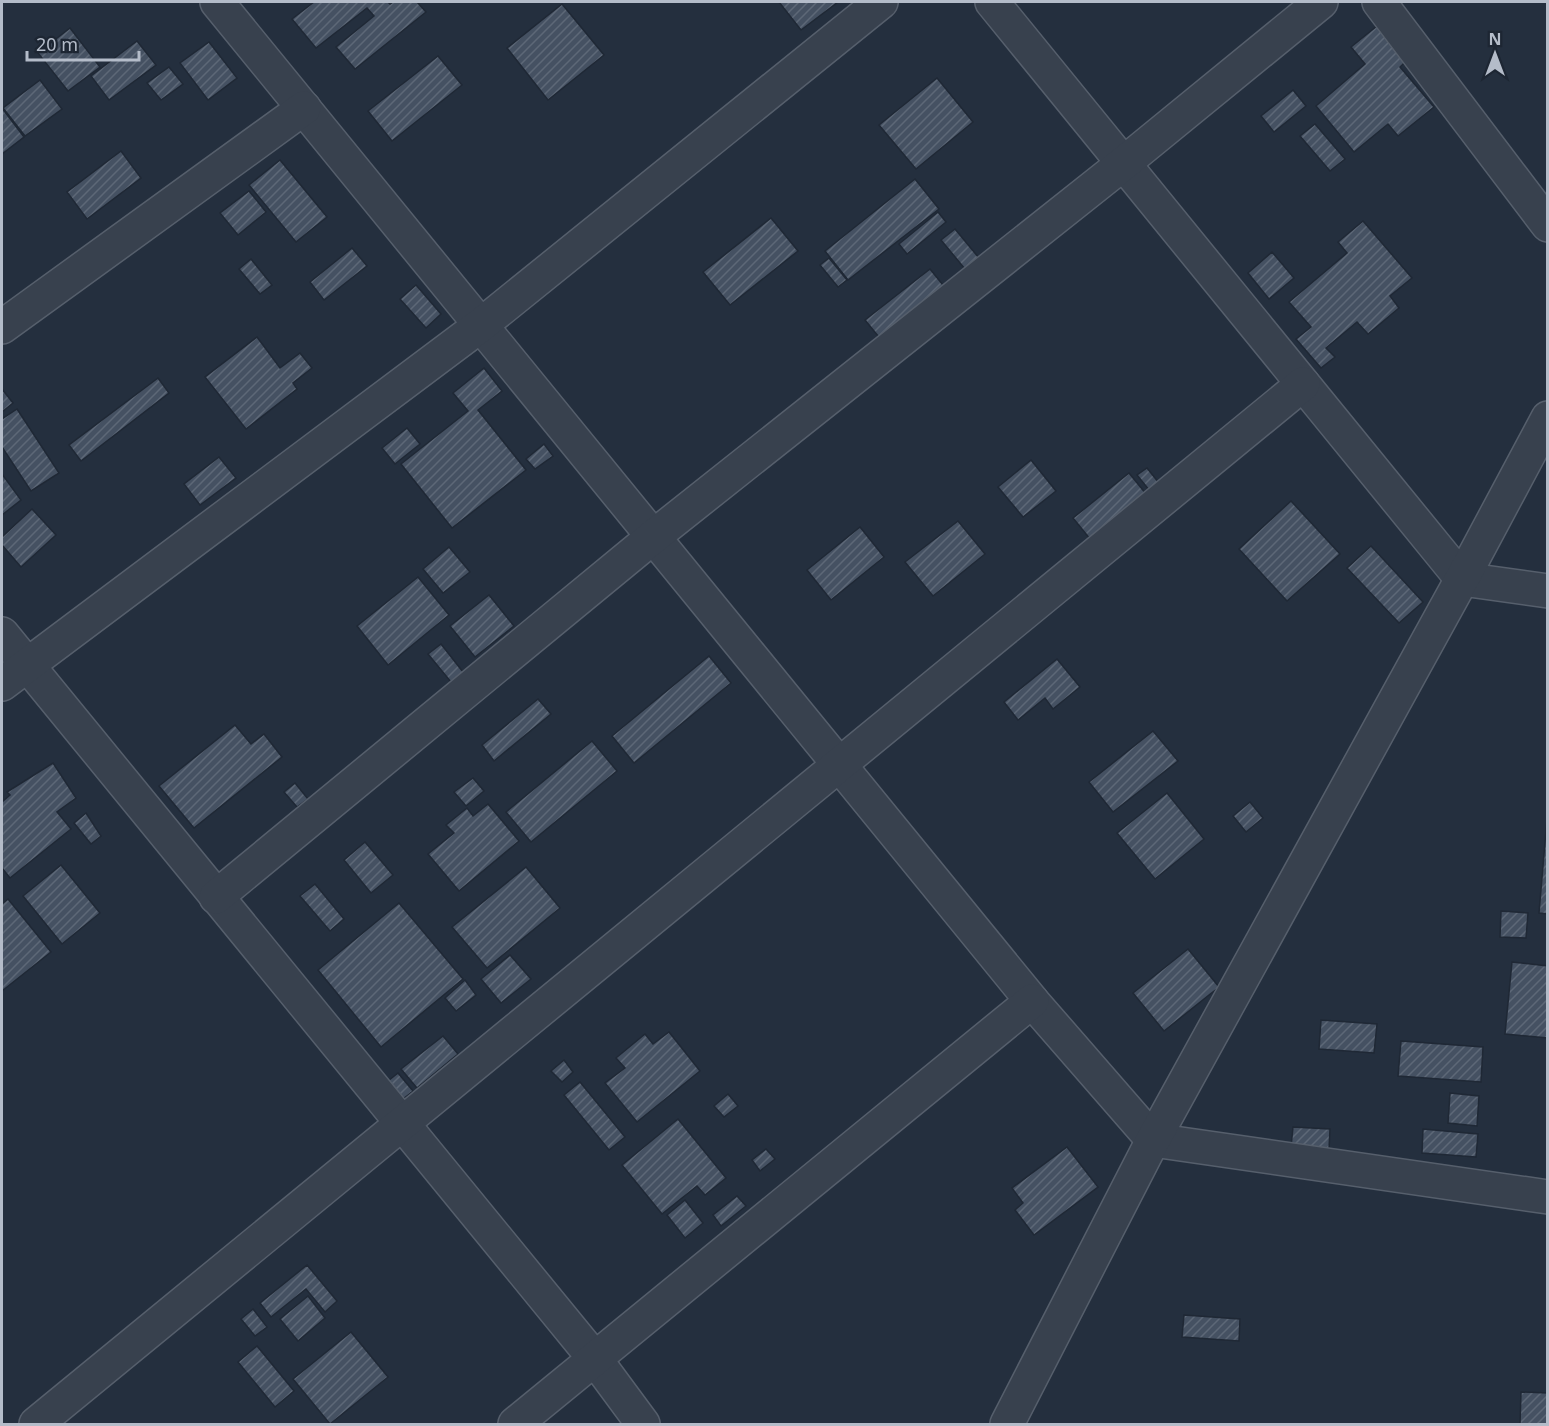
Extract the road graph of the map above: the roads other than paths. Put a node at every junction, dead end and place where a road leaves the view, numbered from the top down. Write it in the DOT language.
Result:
graph roads {
  1 [pos="217,2"];
  2 [pos="881,2"];
  3 [pos="992,2"];
  4 [pos="1321,2"];
  5 [pos="1379,2"];
  6 [pos="304,108"];
  7 [pos="1124,163"];
  8 [pos="1548,225"];
  9 [pos="481,325"];
  10 [pos="2,327"];
  11 [pos="1303,384"];
  12 [pos="1548,418"];
  13 [pos="653,537"];
  14 [pos="1462,579"];
  15 [pos="1548,591"];
  16 [pos="2,634"];
  17 [pos="14,674"];
  18 [pos="839,765"];
  19 [pos="216,897"];
  20 [pos="1032,1001"];
  21 [pos="402,1124"];
  22 [pos="1153,1140"];
  23 [pos="1548,1197"];
  24 [pos="595,1359"];
  25 [pos="36,1425"];
  26 [pos="515,1425"];
  27 [pos="643,1425"];
  28 [pos="1007,1425"];
  1 -- 6 [label="street"];
  2 -- 9 [label="street"];
  3 -- 7 [label="street"];
  4 -- 7 [label="street"];
  5 -- 8 [label="street"];
  6 -- 9 [label="street"];
  6 -- 10 [label="street"];
  7 -- 11 [label="street"];
  7 -- 13 [label="street"];
  9 -- 13 [label="street"];
  9 -- 17 [label="street"];
  11 -- 14 [label="street"];
  11 -- 18 [label="street"];
  12 -- 14 [label="street"];
  13 -- 18 [label="street"];
  13 -- 19 [label="street"];
  14 -- 15 [label="street"];
  14 -- 22 [label="street"];
  16 -- 17 [label="street"];
  17 -- 19 [label="street"];
  18 -- 20 [label="street"];
  18 -- 21 [label="street"];
  19 -- 21 [label="street"];
  20 -- 22 [label="street"];
  20 -- 24 [label="street"];
  21 -- 24 [label="street"];
  21 -- 25 [label="street"];
  22 -- 23 [label="street"];
  22 -- 28 [label="street"];
  24 -- 26 [label="street"];
  24 -- 27 [label="street"];
}
